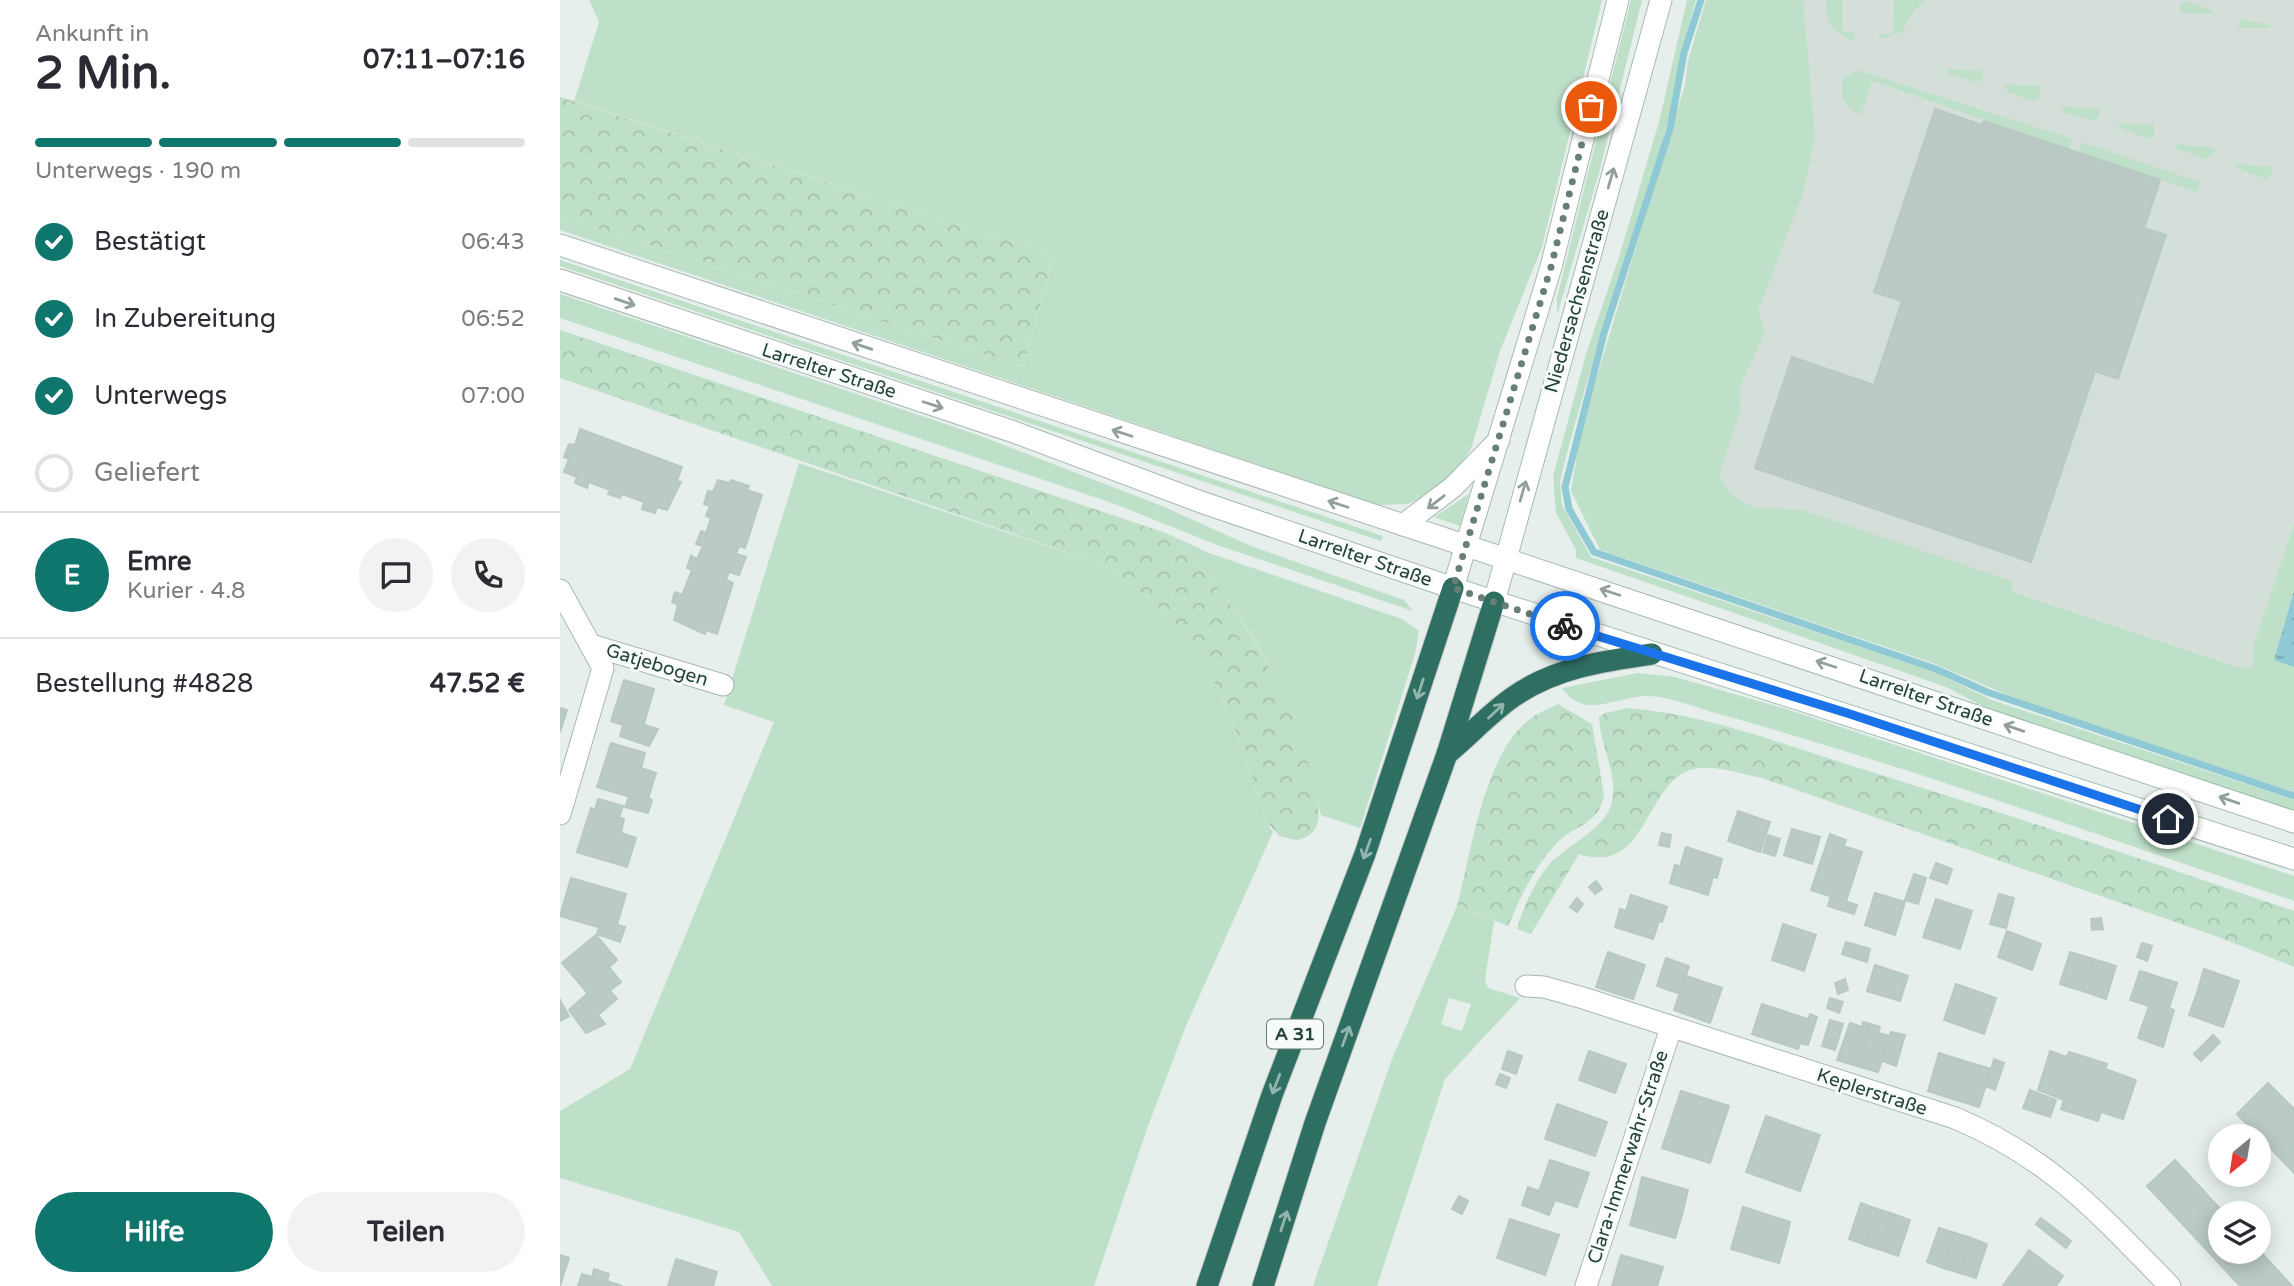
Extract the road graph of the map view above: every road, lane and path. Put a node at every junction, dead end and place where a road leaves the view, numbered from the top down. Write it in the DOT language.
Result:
graph roads {
  1 [pos="1618,0"];
  2 [pos="1661,0"];
  3 [pos="560,245"];
  4 [pos="560,280"];
  5 [pos="1499,440"];
  6 [pos="1404,525"];
  7 [pos="1467,545"];
  8 [pos="1505,557"];
  9 [pos="1453,588"];
  10 [pos="560,590"];
  11 [pos="1494,602"];
  12 [pos="591,645"];
  13 [pos="1651,654"];
  14 [pos="723,685"];
  15 [pos="1447,754"];
  16 [pos="560,814"];
  17 [pos="2294,822"];
  18 [pos="2294,859"];
  19 [pos="1526,986"];
  20 [pos="1671,1028"];
  21 [pos="1207,1286"];
  22 [pos="1263,1286"];
  23 [pos="1586,1286"];
  24 [pos="2170,1286"];
  1 -- 5 [label="street, Niedersachsenstraße"];
  8 -- 2 [label="street, Niedersachsenstraße, one-way"];
  6 -- 3 [label="street, Larrelter Straße, one-way"];
  4 -- 9 [label="street, Larrelter Straße, one-way"];
  5 -- 6 [label="street, one-way"];
  5 -- 7 [label="street, Niedersachsenstraße"];
  6 -- 7 [label="street, Larrelter Straße"];
  7 -- 8 [label="street, Larrelter Straße"];
  7 -- 9 [label="street, Niedersachsenstraße"];
  8 -- 11 [label="street, Niedersachsenstraße"];
  17 -- 8 [label="street, Larrelter Straße, one-way"];
  9 -- 11 [label="street, Larrelter Straße"];
  9 -- 21 [label="highway, A 31, one-way"];
  10 -- 12 [label="street, Gatjebogen"];
  11 -- 13 [label="street, Larrelter Straße"];
  11 -- 15 [label="highway"];
  12 -- 14 [label="street, Gatjebogen"];
  12 -- 16 [label="street, Gatjebogen"];
  15 -- 13 [label="highway, one-way"];
  13 -- 18 [label="street, Larrelter Straße"];
  22 -- 15 [label="highway, one-way"];
  19 -- 20 [label="street, Keplerstraße"];
  20 -- 23 [label="street, Clara-Immerwahr-Straße"];
  20 -- 24 [label="street, Keplerstraße"];
}
